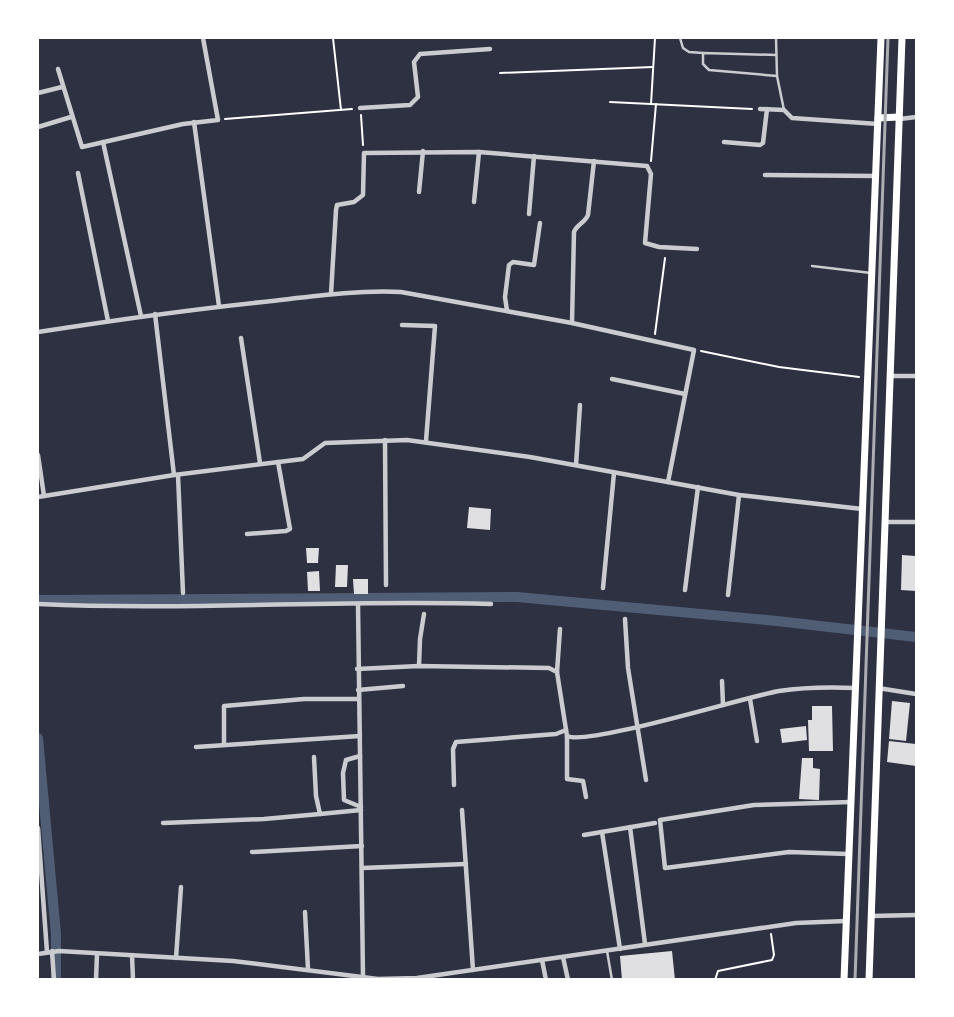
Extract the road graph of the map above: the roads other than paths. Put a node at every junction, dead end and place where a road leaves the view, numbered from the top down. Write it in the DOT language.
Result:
graph roads {
  1 [pos="203,38"];
  2 [pos="680,38"];
  3 [pos="776,38"];
  4 [pos="881,38"];
  5 [pos="902,38"];
  6 [pos="490,49"];
  7 [pos="703,53"];
  8 [pos="776,56"];
  9 [pos="58,69"];
  10 [pos="778,76"];
  11 [pos="62,87"];
  12 [pos="38,94"];
  13 [pos="360,108"];
  14 [pos="760,109"];
  15 [pos="767,110"];
  16 [pos="784,110"];
  17 [pos="71,117"];
  18 [pos="916,117"];
  19 [pos="900,118"];
  20 [pos="878,121"];
  21 [pos="194,122"];
  22 [pos="38,127"];
  23 [pos="103,142"];
  24 [pos="724,142"];
  25 [pos="424,151"];
  26 [pos="479,152"];
  27 [pos="534,156"];
  28 [pos="594,161"];
  29 [pos="78,174"];
  30 [pos="765,175"];
  31 [pos="877,176"];
  32 [pos="419,192"];
  33 [pos="474,202"];
  34 [pos="529,214"];
  35 [pos="540,223"];
  36 [pos="697,249"];
  37 [pos="812,266"];
  38 [pos="872,273"];
  39 [pos="330,294"];
  40 [pos="219,306"];
  41 [pos="507,311"];
  42 [pos="155,314"];
  43 [pos="141,316"];
  44 [pos="108,321"];
  45 [pos="572,323"];
  46 [pos="402,325"];
  47 [pos="38,332"];
  48 [pos="241,338"];
  49 [pos="891,376"];
  50 [pos="916,376"];
  51 [pos="612,379"];
  52 [pos="685,394"];
  53 [pos="580,405"];
  54 [pos="385,440"];
  55 [pos="426,441"];
  56 [pos="38,455"];
  57 [pos="278,462"];
  58 [pos="260,463"];
  59 [pos="576,465"];
  60 [pos="614,472"];
  61 [pos="176,475"];
  62 [pos="668,482"];
  63 [pos="698,487"];
  64 [pos="739,495"];
  65 [pos="44,496"];
  66 [pos="38,497"];
  67 [pos="862,509"];
  68 [pos="886,522"];
  69 [pos="916,522"];
  70 [pos="247,534"];
  71 [pos="386,585"];
  72 [pos="603,588"];
  73 [pos="685,590"];
  74 [pos="183,593"];
  75 [pos="728,595"];
  76 [pos="38,604"];
  77 [pos="358,604"];
  78 [pos="491,604"];
  79 [pos="424,614"];
  80 [pos="625,619"];
  81 [pos="560,629"];
  82 [pos="419,666"];
  83 [pos="357,670"];
  84 [pos="557,672"];
  85 [pos="722,681"];
  86 [pos="403,686"];
  87 [pos="856,688"];
  88 [pos="878,688"];
  89 [pos="358,690"];
  90 [pos="916,694"];
  91 [pos="358,698"];
  92 [pos="750,699"];
  93 [pos="723,704"];
  94 [pos="636,728"];
  95 [pos="566,730"];
  96 [pos="360,736"];
  97 [pos="567,736"];
  98 [pos="757,740"];
  99 [pos="224,745"];
  100 [pos="196,747"];
  101 [pos="360,756"];
  102 [pos="314,757"];
  103 [pos="646,780"];
  104 [pos="454,785"];
  105 [pos="586,797"];
  106 [pos="851,802"];
  107 [pos="361,808"];
  108 [pos="462,810"];
  109 [pos="320,814"];
  110 [pos="163,823"];
  111 [pos="654,823"];
  112 [pos="630,827"];
  113 [pos="38,828"];
  114 [pos="602,832"];
  115 [pos="584,835"];
  116 [pos="362,846"];
  117 [pos="252,852"];
  118 [pos="848,854"];
  119 [pos="466,864"];
  120 [pos="362,868"];
  121 [pos="181,887"];
  122 [pos="305,912"];
  123 [pos="916,915"];
  124 [pos="871,916"];
  125 [pos="846,921"];
  126 [pos="645,944"];
  127 [pos="620,949"];
  128 [pos="607,950"];
  129 [pos="53,952"];
  130 [pos="38,954"];
  131 [pos="97,954"];
  132 [pos="132,956"];
  133 [pos="563,957"];
  134 [pos="176,958"];
  135 [pos="542,960"];
  136 [pos="308,969"];
  137 [pos="473,970"];
  138 [pos="362,977"];
  139 [pos="431,978"];
  140 [pos="54,980"];
  141 [pos="96,980"];
  142 [pos="133,980"];
  143 [pos="546,980"];
  144 [pos="568,980"];
  145 [pos="612,980"];
  146 [pos="844,980"];
  147 [pos="869,980"];
  1 -- 21 [label="street"];
  2 -- 7 [label="lane"];
  3 -- 8 [label="lane"];
  4 -- 20 [label="main road"];
  5 -- 19 [label="main road"];
  6 -- 13 [label="street"];
  7 -- 8 [label="lane"];
  7 -- 10 [label="lane"];
  8 -- 10 [label="lane"];
  9 -- 11 [label="street"];
  10 -- 16 [label="lane"];
  11 -- 12 [label="street"];
  11 -- 17 [label="street"];
  14 -- 15 [label="street"];
  15 -- 16 [label="street"];
  15 -- 24 [label="street"];
  16 -- 20 [label="street"];
  17 -- 22 [label="street"];
  17 -- 23 [label="street"];
  18 -- 19 [label="street"];
  19 -- 20 [label="main road"];
  19 -- 49 [label="main road"];
  20 -- 31 [label="main road"];
  21 -- 23 [label="street"];
  21 -- 40 [label="street"];
  23 -- 43 [label="street"];
  25 -- 26 [label="street"];
  25 -- 32 [label="street"];
  25 -- 39 [label="street"];
  26 -- 27 [label="street"];
  26 -- 33 [label="street"];
  27 -- 28 [label="street"];
  27 -- 34 [label="street"];
  28 -- 36 [label="street"];
  28 -- 45 [label="street"];
  29 -- 44 [label="street"];
  30 -- 31 [label="street"];
  31 -- 38 [label="main road"];
  35 -- 41 [label="street"];
  37 -- 38 [label="lane"];
  38 -- 67 [label="main road"];
  39 -- 40 [label="street"];
  39 -- 41 [label="street"];
  40 -- 42 [label="street"];
  41 -- 45 [label="street"];
  42 -- 43 [label="street"];
  42 -- 61 [label="street"];
  43 -- 44 [label="street"];
  44 -- 47 [label="street"];
  45 -- 52 [label="street"];
  46 -- 55 [label="street"];
  48 -- 58 [label="street"];
  49 -- 50 [label="street"];
  49 -- 68 [label="main road"];
  51 -- 52 [label="street"];
  52 -- 62 [label="street"];
  53 -- 59 [label="street"];
  54 -- 55 [label="street"];
  54 -- 57 [label="street"];
  54 -- 71 [label="street"];
  55 -- 59 [label="street"];
  56 -- 65 [label="street"];
  57 -- 58 [label="street"];
  57 -- 70 [label="street"];
  58 -- 61 [label="street"];
  59 -- 60 [label="street"];
  60 -- 62 [label="street"];
  60 -- 72 [label="street"];
  61 -- 65 [label="street"];
  61 -- 74 [label="street"];
  62 -- 63 [label="street"];
  63 -- 64 [label="street"];
  63 -- 73 [label="street"];
  64 -- 67 [label="street"];
  64 -- 75 [label="street"];
  65 -- 66 [label="street"];
  67 -- 87 [label="main road"];
  68 -- 69 [label="street"];
  68 -- 88 [label="main road"];
  76 -- 77 [label="street"];
  77 -- 78 [label="street"];
  77 -- 83 [label="street"];
  79 -- 82 [label="street"];
  80 -- 94 [label="street"];
  81 -- 84 [label="street"];
  82 -- 83 [label="street"];
  82 -- 84 [label="street"];
  83 -- 89 [label="street"];
  84 -- 95 [label="street"];
  85 -- 93 [label="street"];
  86 -- 89 [label="street"];
  87 -- 92 [label="street"];
  87 -- 106 [label="main road"];
  88 -- 90 [label="street"];
  88 -- 124 [label="main road"];
  89 -- 91 [label="street"];
  91 -- 96 [label="street"];
  91 -- 99 [label="street"];
  92 -- 93 [label="street"];
  92 -- 98 [label="street"];
  93 -- 94 [label="street"];
  94 -- 97 [label="street"];
  94 -- 103 [label="street"];
  95 -- 97 [label="street"];
  95 -- 104 [label="street"];
  96 -- 99 [label="street"];
  96 -- 101 [label="street"];
  97 -- 105 [label="street"];
  99 -- 100 [label="street"];
  101 -- 107 [label="street"];
  101 -- 107 [label="street"];
  102 -- 109 [label="street"];
  106 -- 118 [label="main road"];
  106 -- 118 [label="street"];
  107 -- 109 [label="street"];
  107 -- 116 [label="street"];
  108 -- 119 [label="street"];
  109 -- 110 [label="street"];
  111 -- 112 [label="street"];
  112 -- 114 [label="street"];
  112 -- 126 [label="street"];
  113 -- 129 [label="street"];
  114 -- 115 [label="street"];
  114 -- 127 [label="street"];
  116 -- 117 [label="street"];
  116 -- 120 [label="street"];
  118 -- 125 [label="main road"];
  119 -- 120 [label="street"];
  119 -- 137 [label="street"];
  120 -- 138 [label="street"];
  121 -- 134 [label="street"];
  122 -- 136 [label="street"];
  123 -- 124 [label="street"];
  124 -- 147 [label="main road"];
  125 -- 126 [label="street"];
  125 -- 146 [label="main road"];
  126 -- 127 [label="street"];
  127 -- 128 [label="street"];
  128 -- 133 [label="street"];
  128 -- 145 [label="lane"];
  129 -- 130 [label="street"];
  129 -- 131 [label="street"];
  129 -- 140 [label="street"];
  131 -- 132 [label="street"];
  131 -- 141 [label="street"];
  132 -- 134 [label="street"];
  132 -- 142 [label="street"];
  133 -- 135 [label="street"];
  133 -- 144 [label="street"];
  134 -- 136 [label="street"];
  135 -- 137 [label="street"];
  135 -- 143 [label="street"];
  136 -- 138 [label="street"];
  137 -- 139 [label="street"];
  138 -- 139 [label="street"];
}
